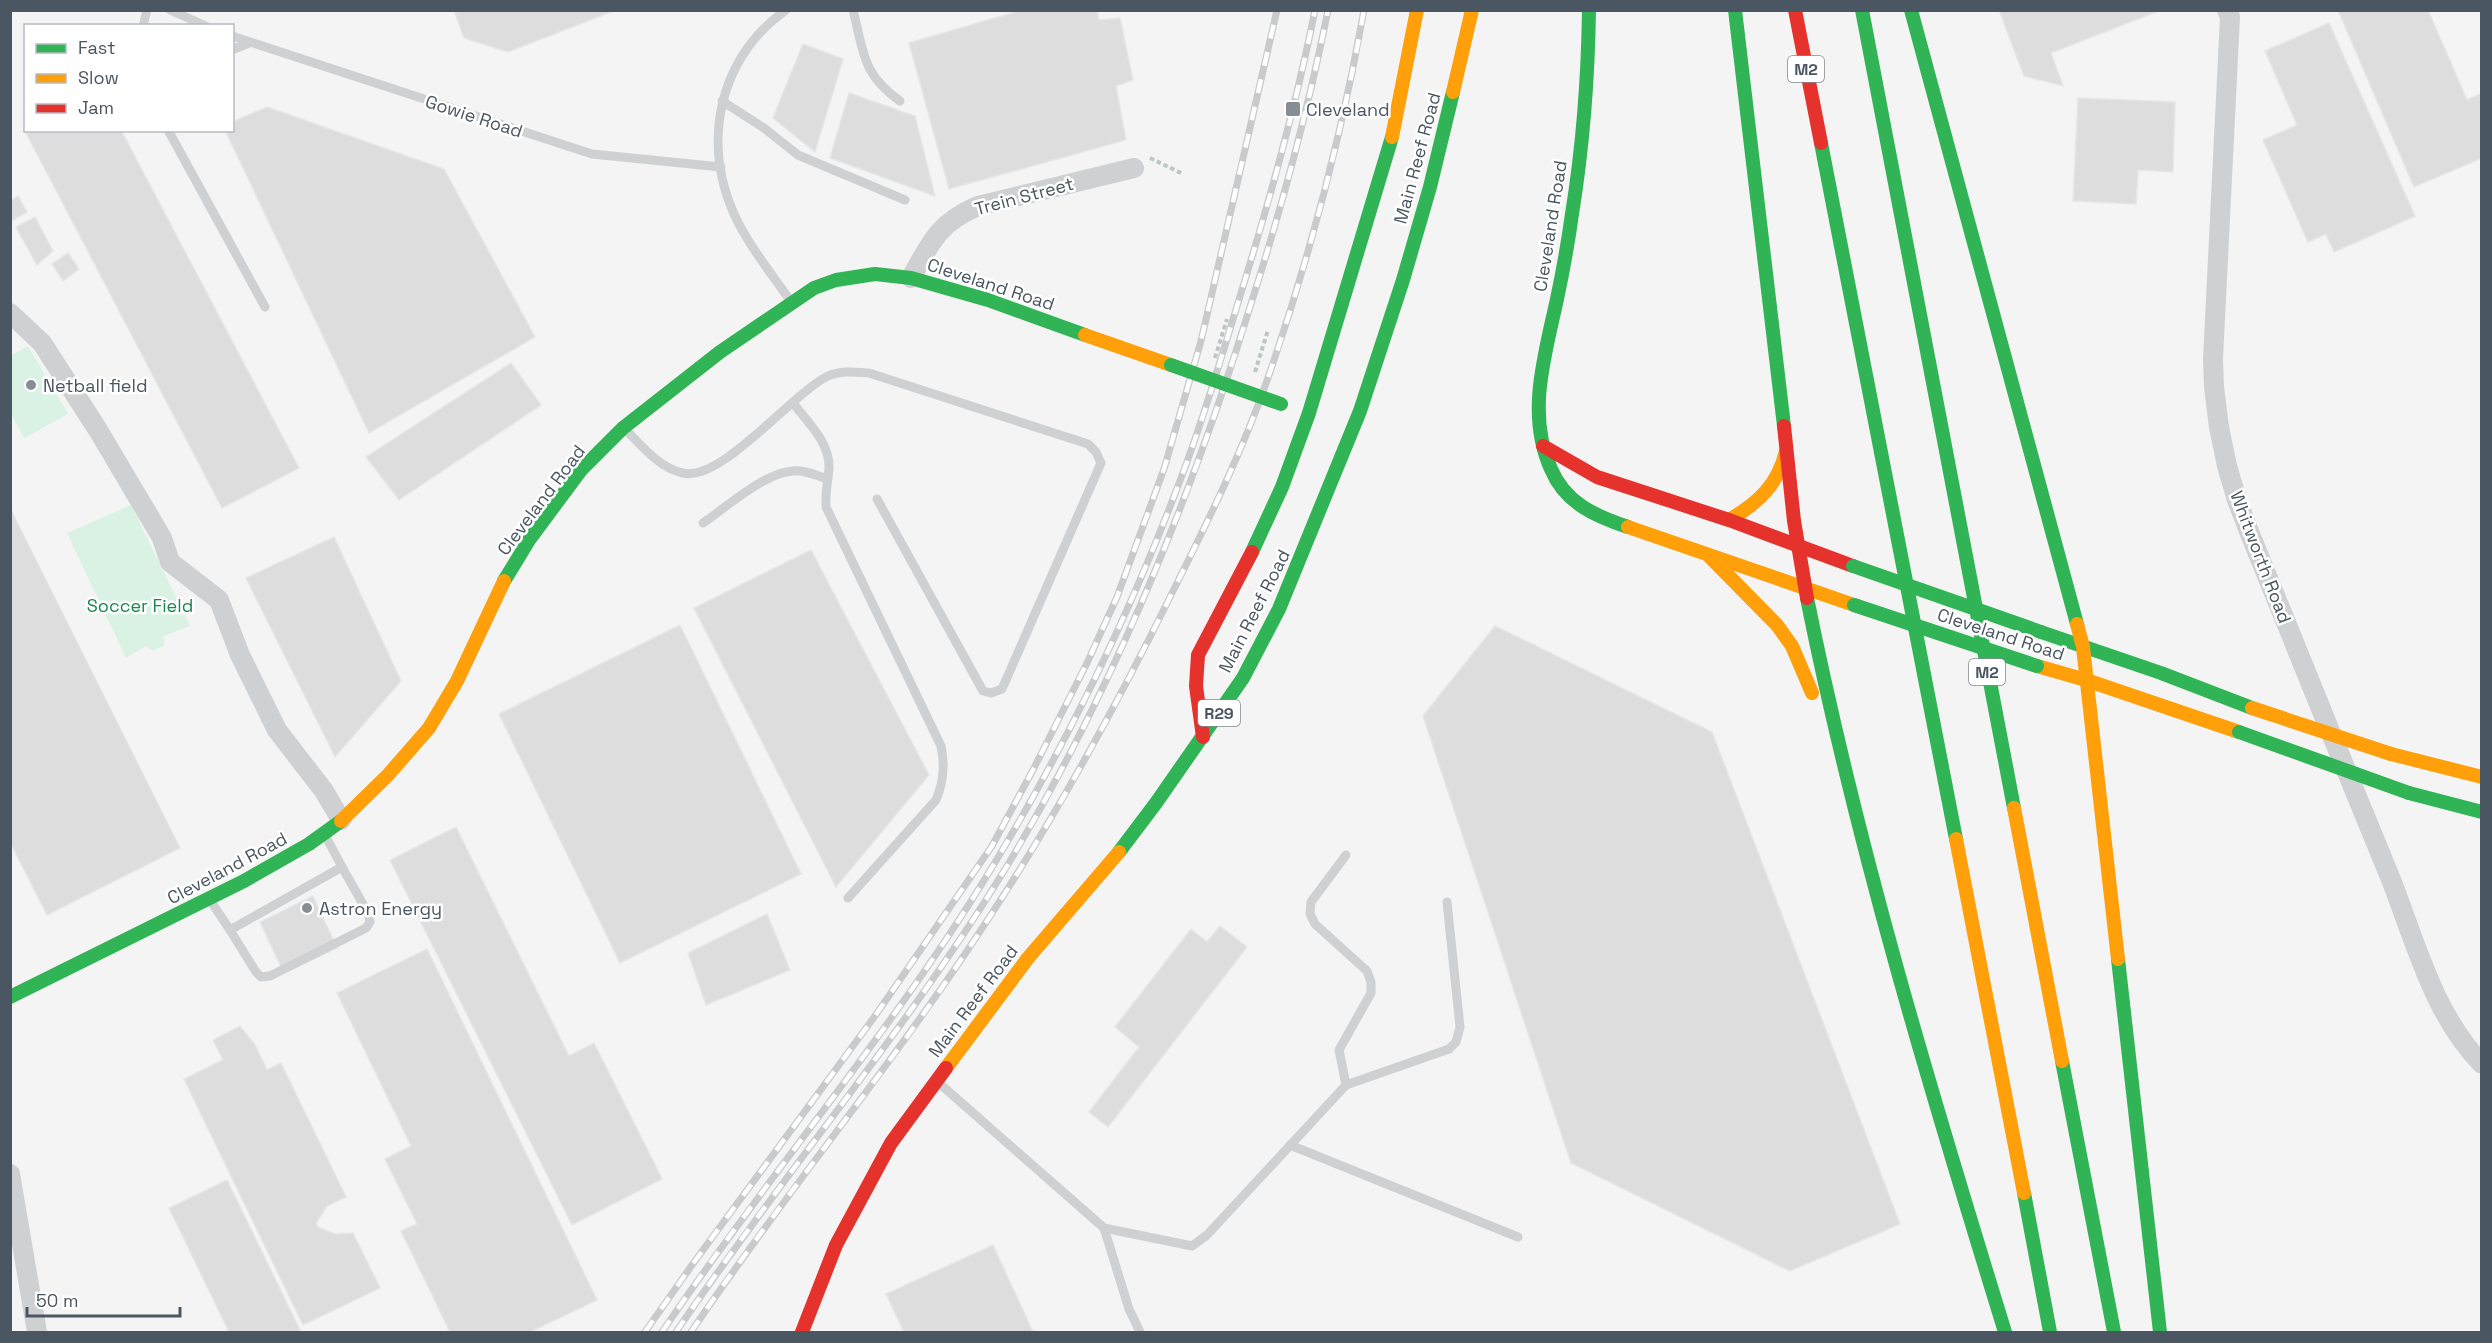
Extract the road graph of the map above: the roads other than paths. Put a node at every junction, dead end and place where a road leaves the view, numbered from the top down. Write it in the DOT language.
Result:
graph roads {
  1 [pos="170,10"];
  2 [pos="786,10"];
  3 [pos="853,10"];
  4 [pos="1417,10"];
  5 [pos="1472,10"];
  6 [pos="1589,10"];
  7 [pos="1735,10"];
  8 [pos="1795,10"];
  9 [pos="1862,10"];
  10 [pos="1911,10"];
  11 [pos="2234,13"];
  12 [pos="202,24"];
  13 [pos="234,37"];
  14 [pos="249,43"];
  15 [pos="234,49"];
  16 [pos="722,101"];
  17 [pos="900,101"];
  18 [pos="169,132"];
  19 [pos="721,167"];
  20 [pos="1134,168"];
  21 [pos="905,200"];
  22 [pos="911,278"];
  23 [pos="790,302"];
  24 [pos="265,307"];
  25 [pos="10,313"];
  26 [pos="793,403"];
  27 [pos="1295,409"];
  28 [pos="623,428"];
  29 [pos="1543,446"];
  30 [pos="1786,449"];
  31 [pos="827,479"];
  32 [pos="877,499"];
  33 [pos="1729,520"];
  34 [pos="703,524"];
  35 [pos="1798,546"];
  36 [pos="1710,557"];
  37 [pos="1804,588"];
  38 [pos="2083,647"];
  39 [pos="2086,680"];
  40 [pos="1203,737"];
  41 [pos="2481,777"];
  42 [pos="2481,812"];
  43 [pos="341,820"];
  44 [pos="324,833"];
  45 [pos="1346,855"];
  46 [pos="342,867"];
  47 [pos="1873,880"];
  48 [pos="209,898"];
  49 [pos="848,898"];
  50 [pos="1447,902"];
  51 [pos="230,930"];
  52 [pos="10,997"];
  53 [pos="2481,1064"];
  54 [pos="936,1081"];
  55 [pos="1346,1085"];
  56 [pos="1290,1145"];
  57 [pos="10,1174"];
  58 [pos="1104,1228"];
  59 [pos="1518,1237"];
  60 [pos="37,1332"];
  61 [pos="802,1332"];
  62 [pos="1140,1332"];
  63 [pos="2005,1332"];
  64 [pos="2050,1332"];
  65 [pos="2114,1332"];
  66 [pos="2160,1332"];
  1 -- 12 [label="lane"];
  2 -- 16 [label="lane"];
  3 -- 17 [label="lane"];
  4 -- 27 [label="main road"];
  5 -- 40 [label="main road, Main Reef Road / R29"];
  6 -- 29 [label="main road, Cleveland Road"];
  7 -- 30 [label="main road"];
  8 -- 64 [label="main road, M2"];
  9 -- 65 [label="main road, M2"];
  10 -- 38 [label="main road"];
  11 -- 53 [label="street, Whitworth Road"];
  13 -- 14 [label="lane, Gowie Road"];
  14 -- 15 [label="lane"];
  14 -- 19 [label="lane, Gowie Road"];
  16 -- 19 [label="lane"];
  16 -- 21 [label="lane"];
  18 -- 24 [label="lane"];
  19 -- 23 [label="lane"];
  20 -- 22 [label="street, Trein Street"];
  22 -- 23 [label="main road, Cleveland Road"];
  22 -- 27 [label="main road, Cleveland Road, bridge"];
  23 -- 28 [label="main road, Cleveland Road"];
  25 -- 43 [label="street"];
  26 -- 28 [label="lane"];
  26 -- 31 [label="lane"];
  26 -- 32 [label="lane"];
  27 -- 40 [label="main road"];
  28 -- 43 [label="main road, Cleveland Road"];
  29 -- 33 [label="main road, Cleveland Road"];
  29 -- 36 [label="main road, Cleveland Road"];
  30 -- 33 [label="main road"];
  30 -- 35 [label="main road"];
  31 -- 34 [label="lane"];
  31 -- 49 [label="lane"];
  33 -- 35 [label="main road, Cleveland Road"];
  35 -- 37 [label="main road"];
  35 -- 38 [label="main road, Cleveland Road, bridge"];
  36 -- 37 [label="main road, Cleveland Road"];
  36 -- 47 [label="main road"];
  37 -- 39 [label="main road, Cleveland Road, bridge"];
  37 -- 47 [label="main road"];
  38 -- 39 [label="main road"];
  38 -- 41 [label="main road, Cleveland Road, bridge"];
  39 -- 42 [label="main road, Cleveland Road, bridge"];
  39 -- 66 [label="main road"];
  40 -- 54 [label="main road, Main Reef Road / R29"];
  43 -- 44 [label="main road, Cleveland Road"];
  44 -- 46 [label="lane"];
  44 -- 48 [label="main road, Cleveland Road"];
  45 -- 55 [label="lane"];
  46 -- 51 [label="lane"];
  46 -- 51 [label="lane"];
  47 -- 63 [label="main road"];
  48 -- 51 [label="lane"];
  48 -- 52 [label="main road, Cleveland Road"];
  50 -- 55 [label="lane"];
  54 -- 58 [label="lane"];
  54 -- 61 [label="main road, Main Reef Road / R29"];
  55 -- 56 [label="lane"];
  56 -- 58 [label="lane"];
  56 -- 59 [label="lane"];
  57 -- 60 [label="street"];
  58 -- 62 [label="lane"];
}
